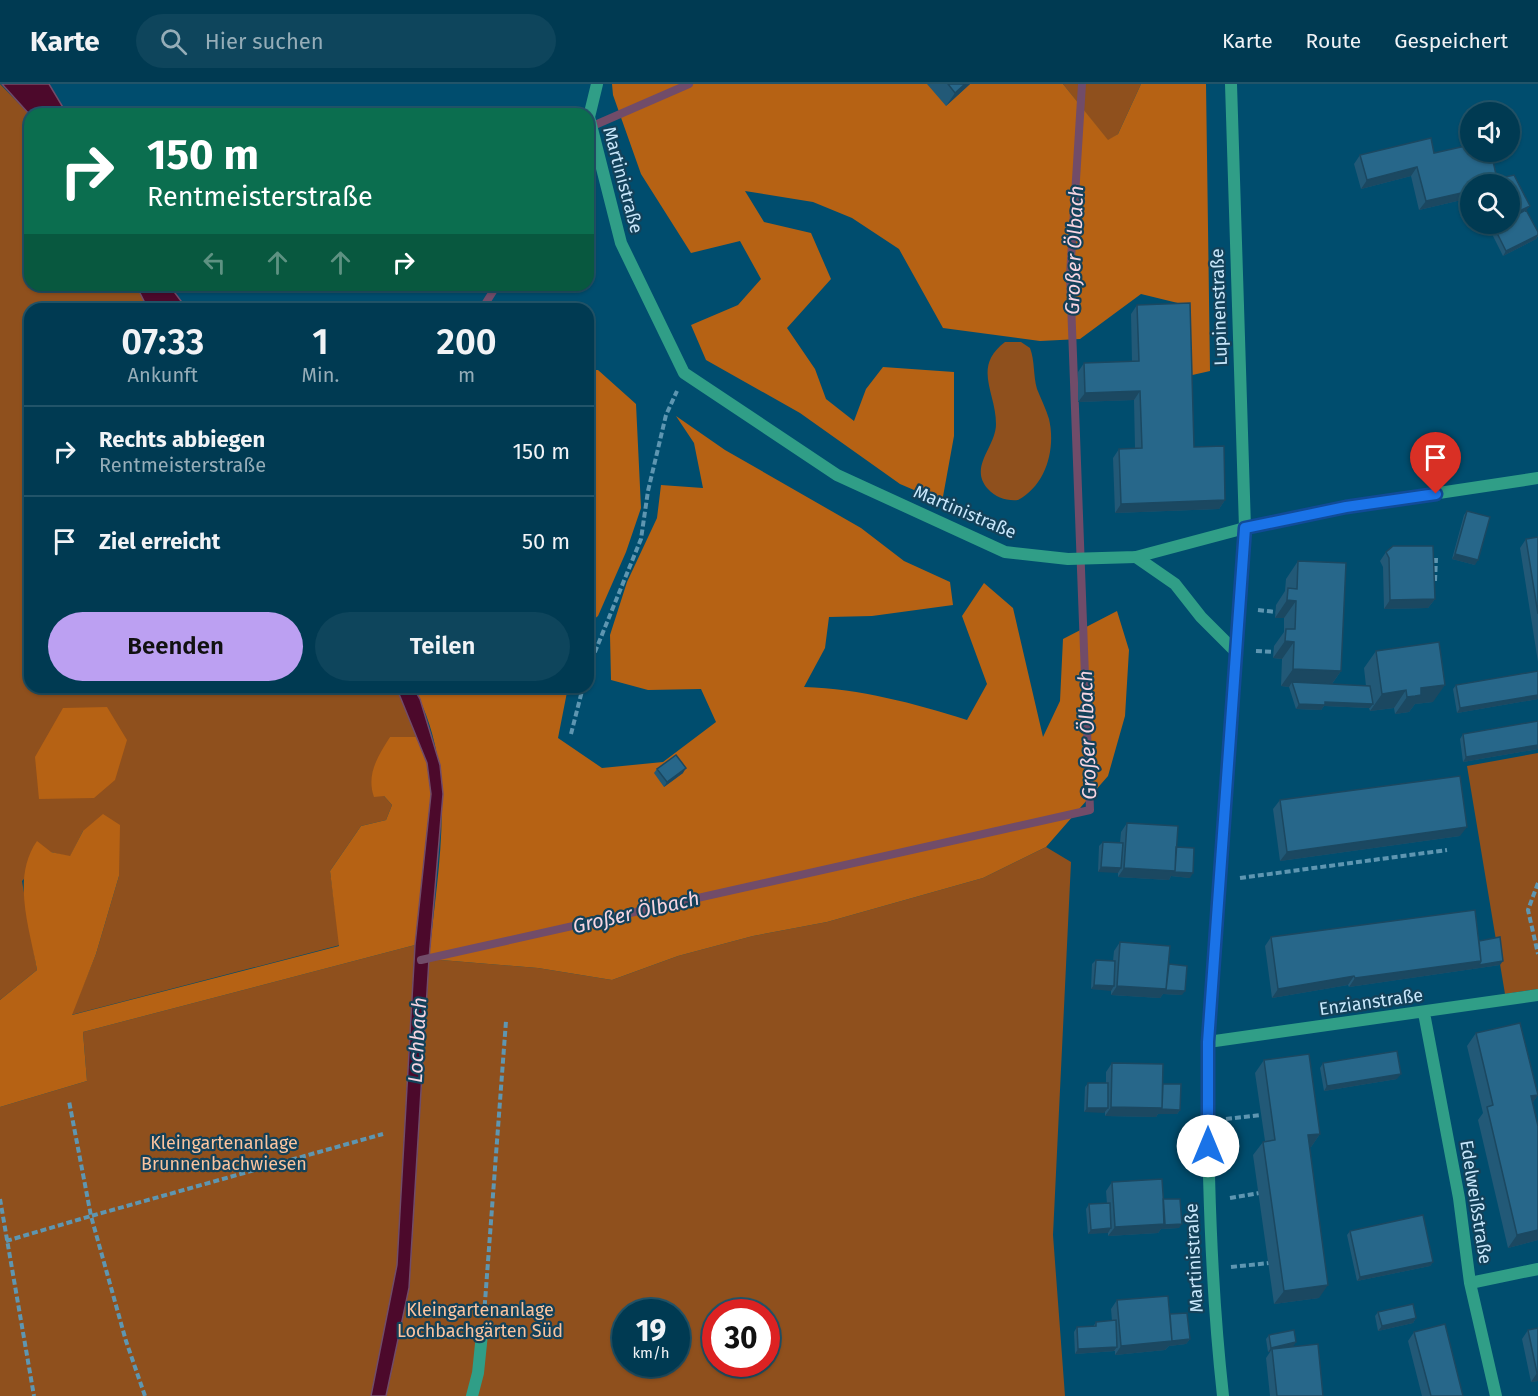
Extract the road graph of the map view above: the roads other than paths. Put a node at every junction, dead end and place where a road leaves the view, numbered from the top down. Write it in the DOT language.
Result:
graph roads {
  1 [pos="597,84"];
  2 [pos="1231,84"];
  3 [pos="591,108"];
  4 [pos="594,139"];
  5 [pos="1538,478"];
  6 [pos="1245,528"];
  7 [pos="1136,557"];
  8 [pos="1237,653"];
  9 [pos="1538,995"];
  10 [pos="1424,1013"];
  11 [pos="1208,1042"];
  12 [pos="1538,1269"];
  13 [pos="1470,1283"];
  14 [pos="482,1334"];
  15 [pos="472,1396"];
  16 [pos="1223,1396"];
  17 [pos="1496,1396"];
  1 -- 3 [label="street, Martinistraße"];
  2 -- 6 [label="street, Lupinenstraße"];
  4 -- 7 [label="street, Martinistraße"];
  5 -- 6 [label="street"];
  6 -- 7 [label="street, Martinistraße"];
  6 -- 8 [label="street, Martinistraße"];
  7 -- 8 [label="street"];
  8 -- 11 [label="street, Martinistraße"];
  9 -- 10 [label="street, Enzianstraße"];
  10 -- 11 [label="street, Enzianstraße"];
  10 -- 13 [label="street, Edelweißstraße"];
  11 -- 16 [label="street, Martinistraße"];
  12 -- 13 [label="street"];
  13 -- 17 [label="street, Edelweißstraße"];
  14 -- 15 [label="street"];
}
